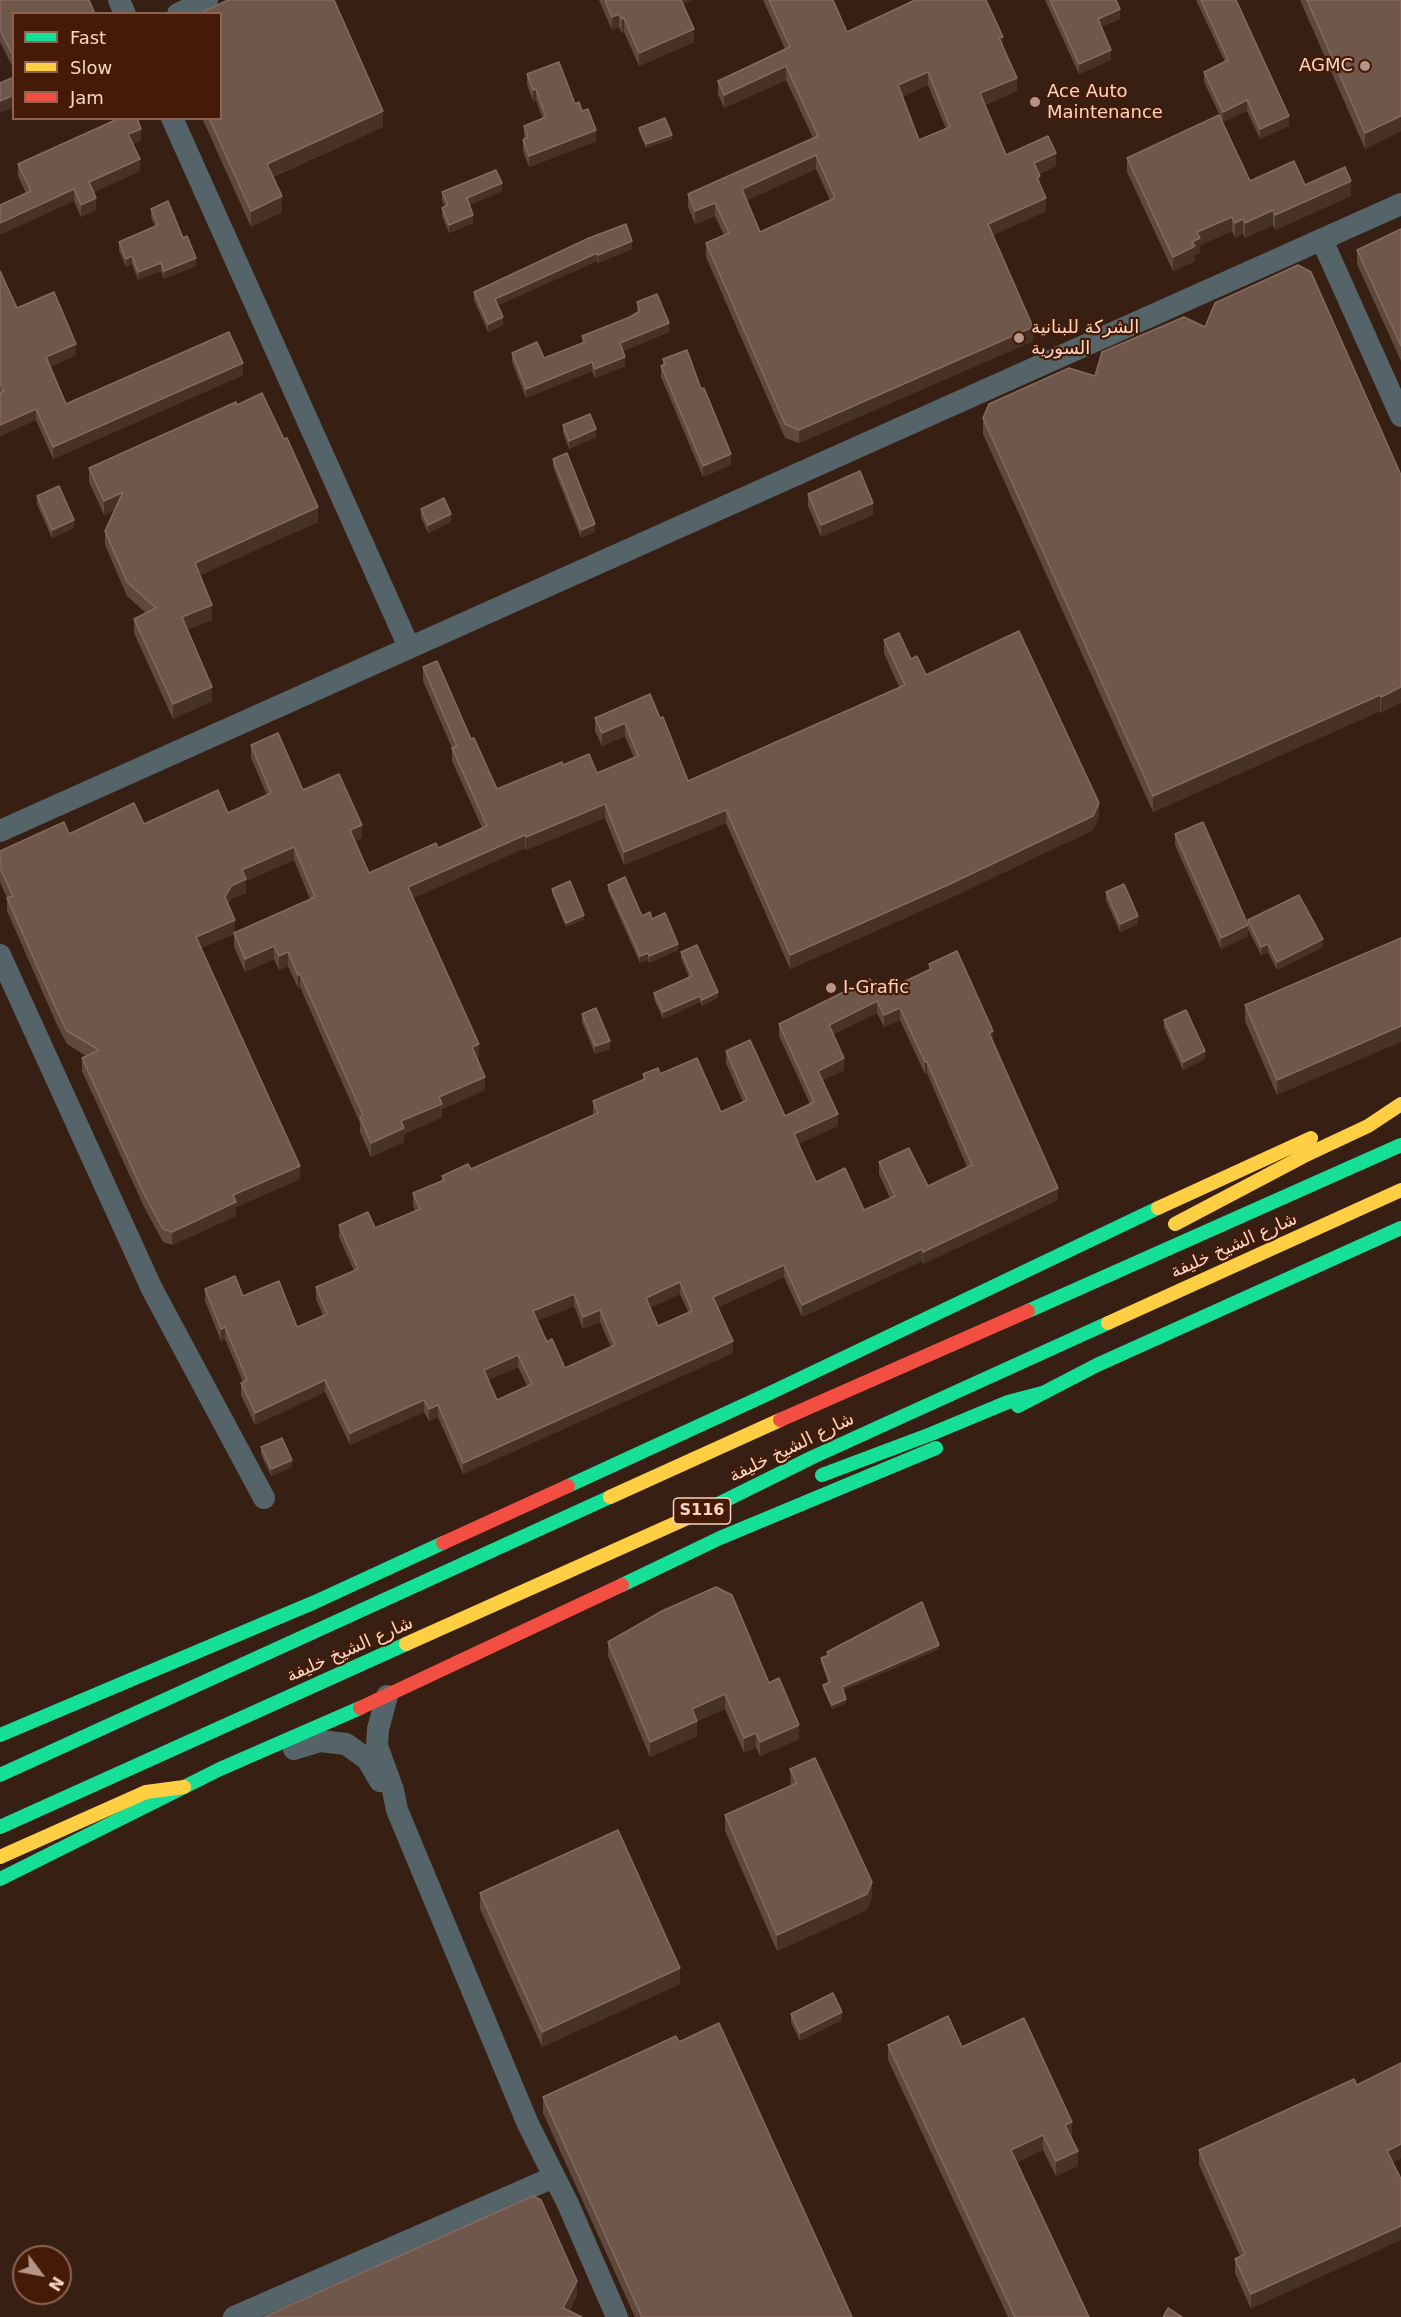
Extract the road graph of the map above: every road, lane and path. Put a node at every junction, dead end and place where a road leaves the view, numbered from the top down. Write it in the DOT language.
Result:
graph roads {
  1 [pos="207,0"];
  2 [pos="181,12"];
  3 [pos="173,120"];
  4 [pos="1401,204"];
  5 [pos="1322,240"];
  6 [pos="1401,416"];
  7 [pos="409,647"];
  8 [pos="0,831"];
  9 [pos="0,955"];
  10 [pos="7,991"];
  11 [pos="1401,1102"];
  12 [pos="1401,1145"];
  13 [pos="1401,1190"];
  14 [pos="1401,1228"];
  15 [pos="1159,1232"];
  16 [pos="1401,1241"];
  17 [pos="1143,1244"];
  18 [pos="1306,1269"];
  19 [pos="1095,1282"];
  20 [pos="1042,1393"];
  21 [pos="808,1481"];
  22 [pos="769,1494"];
  23 [pos="264,1498"];
  24 [pos="716,1505"];
  25 [pos="387,1696"];
  26 [pos="0,1735"];
  27 [pos="31,1761"];
  28 [pos="0,1764"];
  29 [pos="220,1769"];
  30 [pos="0,1775"];
  31 [pos="184,1787"];
  32 [pos="397,1810"];
  33 [pos="0,1827"];
  34 [pos="0,1857"];
  35 [pos="0,1879"];
  36 [pos="554,2177"];
  37 [pos="234,2317"];
  38 [pos="617,2317"];
  1 -- 2 [label="street"];
  3 -- 7 [label="street"];
  4 -- 5 [label="street"];
  5 -- 6 [label="street"];
  5 -- 7 [label="street"];
  7 -- 8 [label="street"];
  9 -- 10 [label="street"];
  10 -- 23 [label="street"];
  11 -- 15 [label="main road"];
  11 -- 26 [label="main road"];
  12 -- 19 [label="main road, شارع الشيخ خليفة"];
  13 -- 24 [label="main road, شارع الشيخ خليفة / S116"];
  14 -- 18 [label="main road"];
  16 -- 18 [label="main road"];
  17 -- 19 [label="main road"];
  18 -- 20 [label="main road"];
  19 -- 27 [label="main road, شارع الشيخ خليفة"];
  20 -- 21 [label="main road"];
  20 -- 25 [label="main road"];
  22 -- 24 [label="main road"];
  24 -- 33 [label="main road, شارع الشيخ خليفة / S116"];
  25 -- 29 [label="main road"];
  25 -- 32 [label="street"];
  27 -- 28 [label="main road"];
  27 -- 30 [label="main road, شارع الشيخ خليفة"];
  29 -- 31 [label="main road"];
  29 -- 32 [label="street"];
  31 -- 34 [label="main road"];
  31 -- 35 [label="main road"];
  32 -- 36 [label="street"];
  36 -- 37 [label="street"];
  36 -- 38 [label="street"];
}
